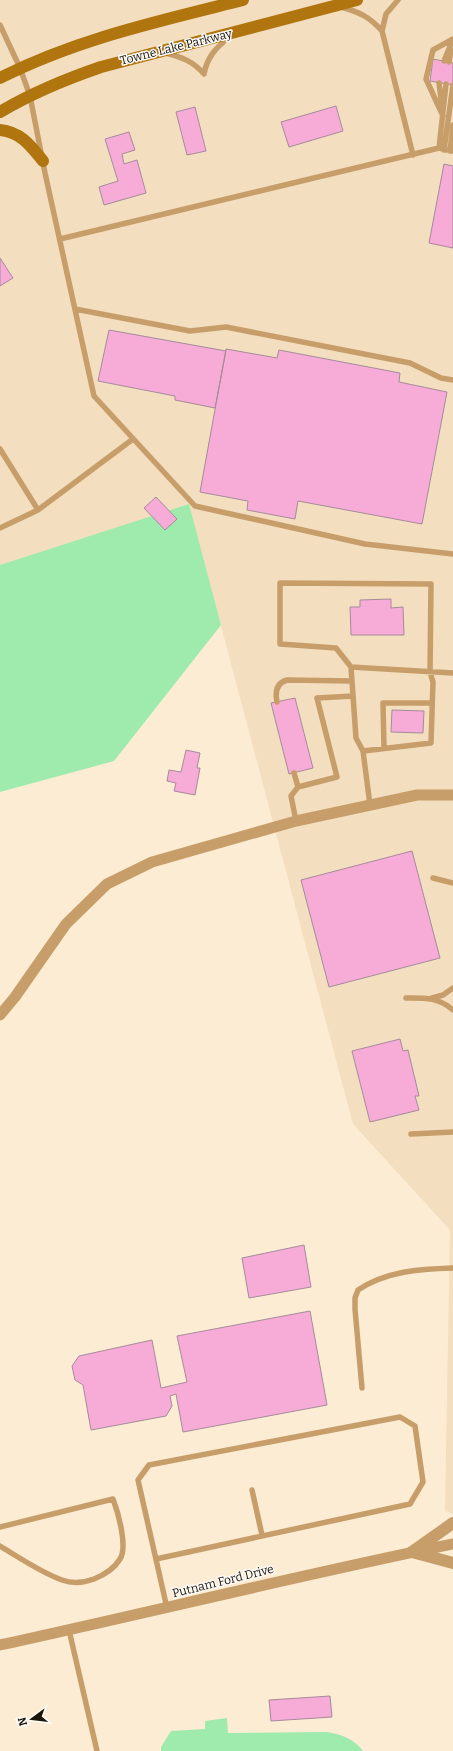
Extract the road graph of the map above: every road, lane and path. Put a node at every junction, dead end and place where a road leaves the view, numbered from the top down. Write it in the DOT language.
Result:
graph roads {
  1 [pos="243,0"];
  2 [pos="357,0"];
  3 [pos="398,0"];
  4 [pos="337,6"];
  5 [pos="0,25"];
  6 [pos="382,31"];
  7 [pos="236,32"];
  8 [pos="453,39"];
  9 [pos="160,51"];
  10 [pos="446,62"];
  11 [pos="20,68"];
  12 [pos="0,78"];
  13 [pos="439,83"];
  14 [pos="446,84"];
  15 [pos="453,85"];
  16 [pos="30,96"];
  17 [pos="0,112"];
  18 [pos="443,116"];
  19 [pos="453,125"];
  20 [pos="0,130"];
  21 [pos="447,150"];
  22 [pos="413,155"];
  23 [pos="43,161"];
  24 [pos="60,239"];
  25 [pos="75,309"];
  26 [pos="453,380"];
  27 [pos="133,439"];
  28 [pos="0,449"];
  29 [pos="38,510"];
  30 [pos="0,528"];
  31 [pos="453,555"];
  32 [pos="351,667"];
  33 [pos="430,672"];
  34 [pos="453,673"];
  35 [pos="352,681"];
  36 [pos="353,696"];
  37 [pos="276,702"];
  38 [pos="432,703"];
  39 [pos="384,748"];
  40 [pos="363,751"];
  41 [pos="294,773"];
  42 [pos="298,787"];
  43 [pos="453,795"];
  44 [pos="370,805"];
  45 [pos="296,821"];
  46 [pos="433,878"];
  47 [pos="453,883"];
  48 [pos="453,988"];
  49 [pos="406,998"];
  50 [pos="429,998"];
  51 [pos="453,1010"];
  52 [pos="0,1015"];
  53 [pos="453,1132"];
  54 [pos="411,1134"];
  55 [pos="453,1268"];
  56 [pos="362,1388"];
  57 [pos="252,1490"];
  58 [pos="453,1523"];
  59 [pos="0,1527"];
  60 [pos="262,1535"];
  61 [pos="453,1544"];
  62 [pos="0,1546"];
  63 [pos="412,1552"];
  64 [pos="156,1559"];
  65 [pos="453,1563"];
  66 [pos="167,1608"];
  67 [pos="69,1630"];
  68 [pos="0,1645"];
  69 [pos="97,1751"];
  1 -- 11 [label="main road"];
  2 -- 4 [label="main road, Towne Lake Parkway"];
  3 -- 6 [label="lane"];
  4 -- 6 [label="lane"];
  4 -- 7 [label="main road, Towne Lake Parkway"];
  5 -- 11 [label="lane"];
  6 -- 22 [label="lane"];
  7 -- 9 [label="main road, Towne Lake Parkway"];
  7 -- 9 [label="lane"];
  8 -- 10 [label="lane"];
  8 -- 18 [label="lane"];
  9 -- 16 [label="main road, Towne Lake Parkway"];
  11 -- 12 [label="main road"];
  11 -- 16 [label="lane"];
  13 -- 18 [label="lane"];
  14 -- 18 [label="lane"];
  15 -- 21 [label="lane"];
  16 -- 17 [label="main road, Towne Lake Parkway"];
  16 -- 23 [label="lane"];
  18 -- 21 [label="lane"];
  19 -- 21 [label="lane"];
  20 -- 23 [label="main road"];
  21 -- 22 [label="lane"];
  22 -- 24 [label="lane"];
  23 -- 24 [label="lane"];
  24 -- 25 [label="lane"];
  25 -- 26 [label="lane"];
  25 -- 27 [label="lane"];
  27 -- 29 [label="lane"];
  27 -- 31 [label="lane"];
  28 -- 29 [label="lane"];
  29 -- 30 [label="lane"];
  32 -- 33 [label="lane"];
  32 -- 33 [label="lane"];
  32 -- 35 [label="lane"];
  33 -- 34 [label="lane"];
  33 -- 38 [label="lane"];
  35 -- 36 [label="lane"];
  35 -- 37 [label="lane"];
  36 -- 40 [label="lane"];
  36 -- 42 [label="lane"];
  38 -- 39 [label="lane"];
  38 -- 39 [label="lane"];
  39 -- 40 [label="lane"];
  40 -- 44 [label="lane"];
  41 -- 42 [label="lane"];
  42 -- 45 [label="lane"];
  43 -- 44 [label="street"];
  44 -- 45 [label="street"];
  45 -- 52 [label="street"];
  46 -- 47 [label="lane"];
  48 -- 50 [label="lane"];
  49 -- 50 [label="lane"];
  50 -- 51 [label="lane"];
  53 -- 54 [label="lane"];
  55 -- 56 [label="lane"];
  57 -- 60 [label="lane"];
  58 -- 63 [label="street"];
  59 -- 62 [label="lane"];
  60 -- 64 [label="lane"];
  60 -- 64 [label="lane"];
  61 -- 63 [label="street, Putnam Ford Drive"];
  63 -- 65 [label="street"];
  63 -- 66 [label="street, Putnam Ford Drive"];
  64 -- 66 [label="lane"];
  66 -- 67 [label="street, Putnam Ford Drive"];
  67 -- 68 [label="street, Putnam Ford Drive"];
  67 -- 69 [label="lane"];
}
